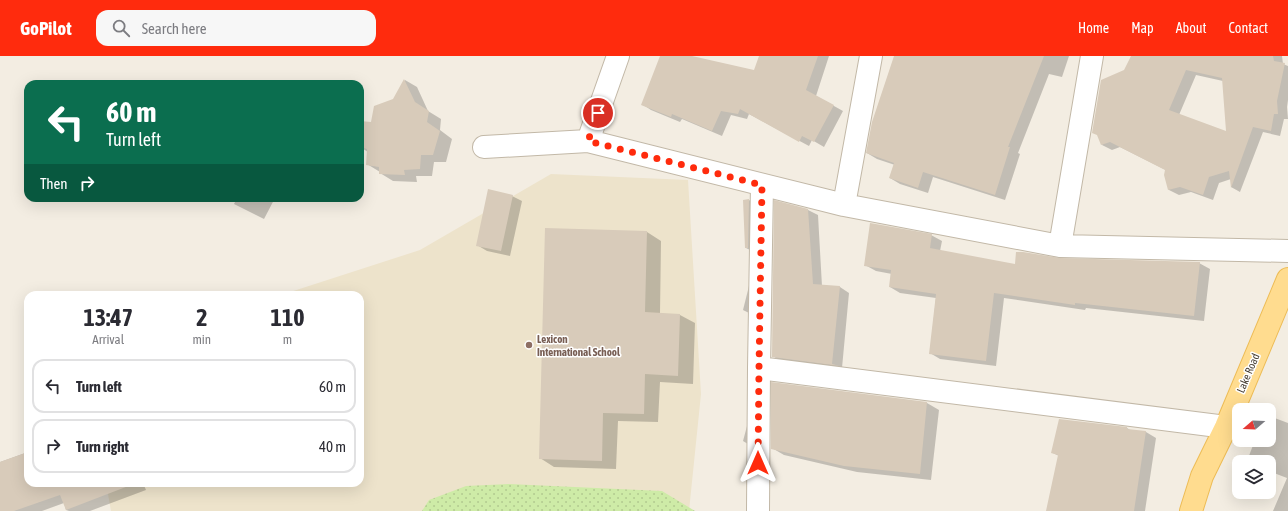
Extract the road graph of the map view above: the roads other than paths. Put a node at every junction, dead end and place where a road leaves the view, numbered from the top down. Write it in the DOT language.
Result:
graph roads {
  1 [pos="618,56"];
  2 [pos="872,56"];
  3 [pos="1092,56"];
  4 [pos="588,141"];
  5 [pos="484,147"];
  6 [pos="762,185"];
  7 [pos="844,205"];
  8 [pos="1060,246"];
  9 [pos="1288,251"];
  10 [pos="1288,279"];
  11 [pos="759,368"];
  12 [pos="1226,427"];
  13 [pos="758,511"];
  14 [pos="1191,511"];
  1 -- 4 [label="street"];
  2 -- 7 [label="street"];
  3 -- 8 [label="street"];
  4 -- 5 [label="street"];
  4 -- 6 [label="street"];
  6 -- 7 [label="street"];
  6 -- 11 [label="street"];
  7 -- 8 [label="street"];
  8 -- 9 [label="street"];
  10 -- 12 [label="main road, Lake Road"];
  11 -- 12 [label="street"];
  11 -- 13 [label="street"];
  12 -- 14 [label="main road, Lake Road"];
}
